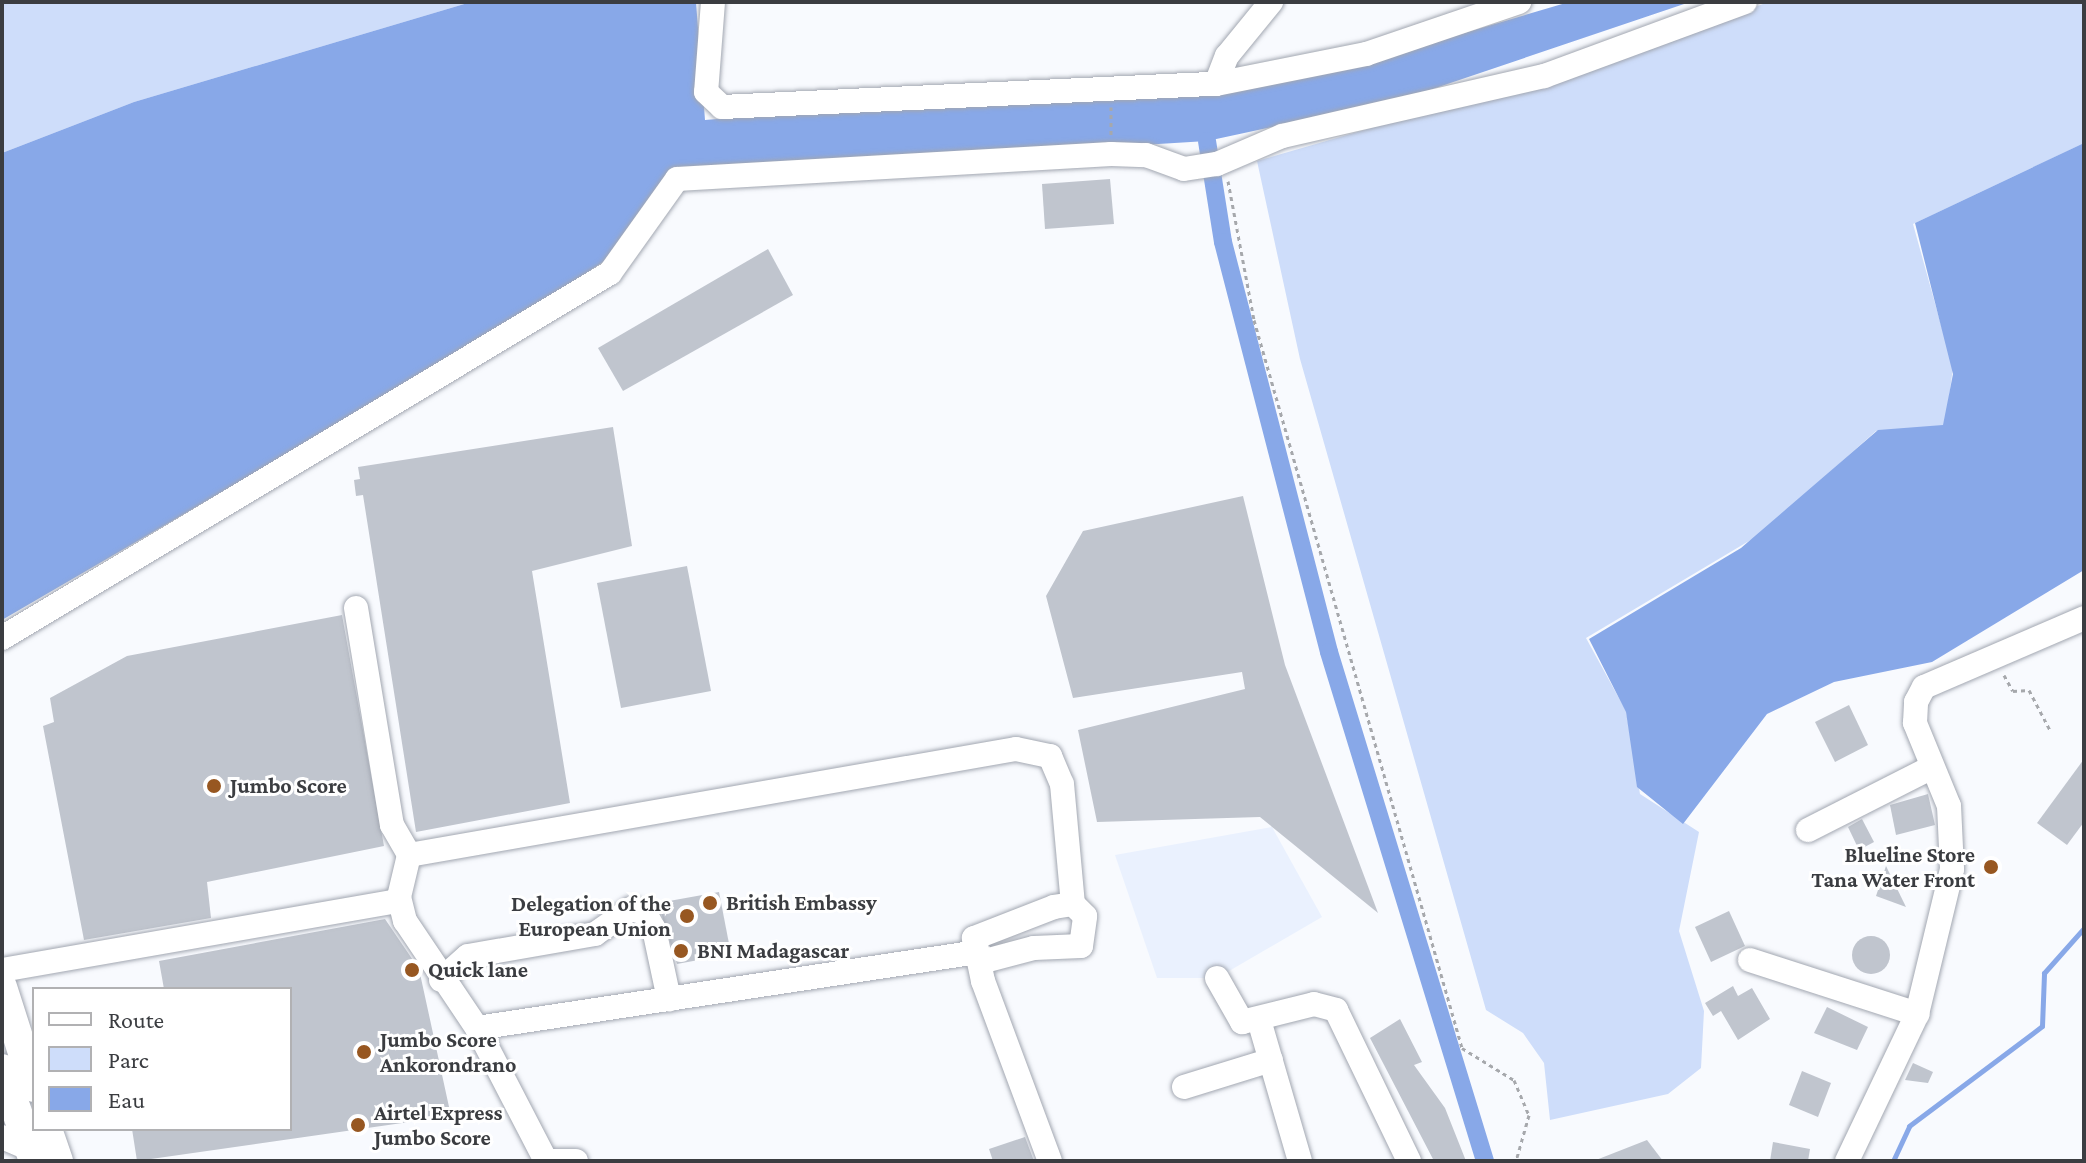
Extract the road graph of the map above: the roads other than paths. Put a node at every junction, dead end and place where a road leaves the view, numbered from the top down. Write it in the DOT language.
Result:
graph roads {
  1 [pos="713,2"];
  2 [pos="1271,2"];
  3 [pos="1519,2"];
  4 [pos="1745,2"];
  5 [pos="1216,84"];
  6 [pos="356,608"];
  7 [pos="2084,618"];
  8 [pos="2,638"];
  9 [pos="1932,767"];
  10 [pos="1808,830"];
  11 [pos="409,855"];
  12 [pos="399,901"];
  13 [pos="1073,904"];
  14 [pos="979,957"];
  15 [pos="1750,960"];
  16 [pos="2,970"];
  17 [pos="1217,978"];
  18 [pos="441,980"];
  19 [pos="2,987"];
  20 [pos="669,999"];
  21 [pos="1917,1014"];
  22 [pos="1259,1020"];
  23 [pos="477,1028"];
  24 [pos="1271,1060"];
  25 [pos="2,1069"];
  26 [pos="32,1081"];
  27 [pos="1184,1087"];
  28 [pos="32,1130"];
  29 [pos="33,1131"];
  30 [pos="2,1137"];
  31 [pos="42,1150"];
  32 [pos="549,1161"];
  33 [pos="576,1161"];
  34 [pos="1050,1161"];
  35 [pos="1300,1161"];
  36 [pos="1409,1161"];
  37 [pos="1847,1161"];
  1 -- 5 [label="street"];
  2 -- 5 [label="street"];
  3 -- 5 [label="street"];
  4 -- 8 [label="street"];
  6 -- 11 [label="street"];
  7 -- 9 [label="street"];
  9 -- 10 [label="street"];
  9 -- 21 [label="street"];
  11 -- 12 [label="street"];
  11 -- 13 [label="street"];
  12 -- 16 [label="street"];
  12 -- 18 [label="street"];
  13 -- 14 [label="street"];
  13 -- 14 [label="street"];
  14 -- 20 [label="street"];
  14 -- 34 [label="street"];
  15 -- 21 [label="street"];
  17 -- 22 [label="street"];
  18 -- 20 [label="street"];
  18 -- 23 [label="street"];
  19 -- 26 [label="main road"];
  20 -- 23 [label="street"];
  21 -- 37 [label="street"];
  22 -- 24 [label="street"];
  22 -- 36 [label="street"];
  23 -- 32 [label="street"];
  24 -- 27 [label="street"];
  24 -- 35 [label="street"];
  25 -- 28 [label="main road"];
  29 -- 31 [label="main road"];
  30 -- 31 [label="street"];
  32 -- 33 [label="street"];
}
